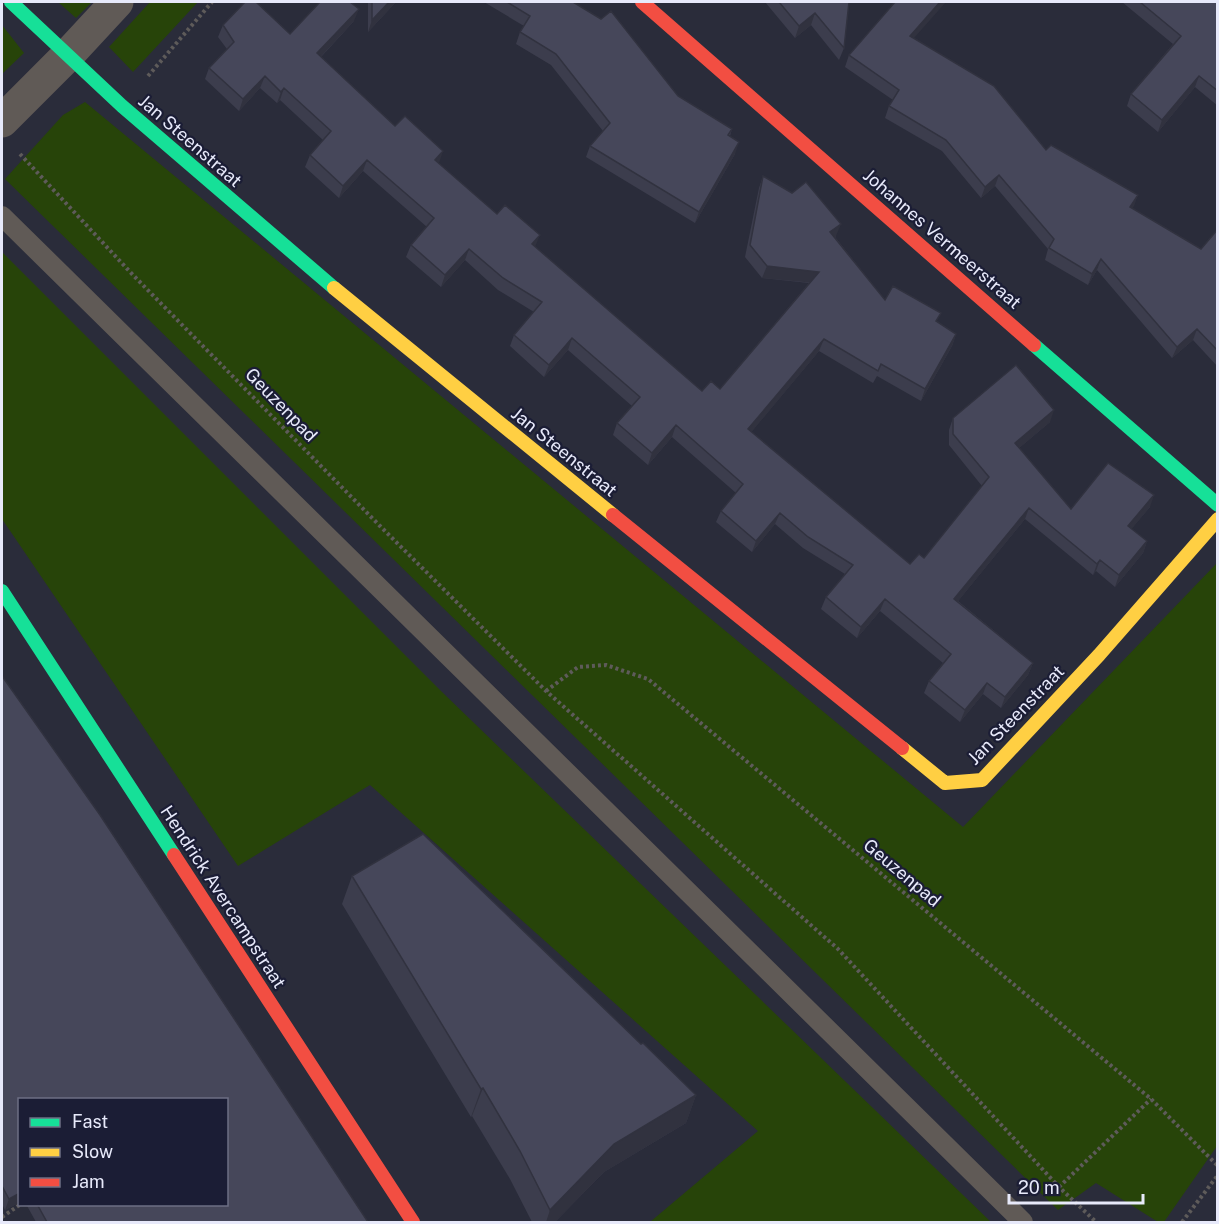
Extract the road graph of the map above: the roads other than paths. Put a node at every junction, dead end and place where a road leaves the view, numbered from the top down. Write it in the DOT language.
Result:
graph roads {
  1 [pos="11,2"];
  2 [pos="117,2"];
  3 [pos="642,2"];
  4 [pos="66,56"];
  5 [pos="2,121"];
  6 [pos="2,216"];
  7 [pos="1218,505"];
  8 [pos="1218,519"];
  9 [pos="2,591"];
  10 [pos="413,1222"];
  11 [pos="1023,1222"];
  1 -- 4 [label="street, Jan Steenstraat"];
  2 -- 4 [label="street"];
  3 -- 7 [label="street, Johannes Vermeerstraat"];
  4 -- 5 [label="street"];
  4 -- 8 [label="street, Jan Steenstraat"];
  6 -- 11 [label="lane"];
  9 -- 10 [label="street, Hendrick Avercampstraat"];
}
